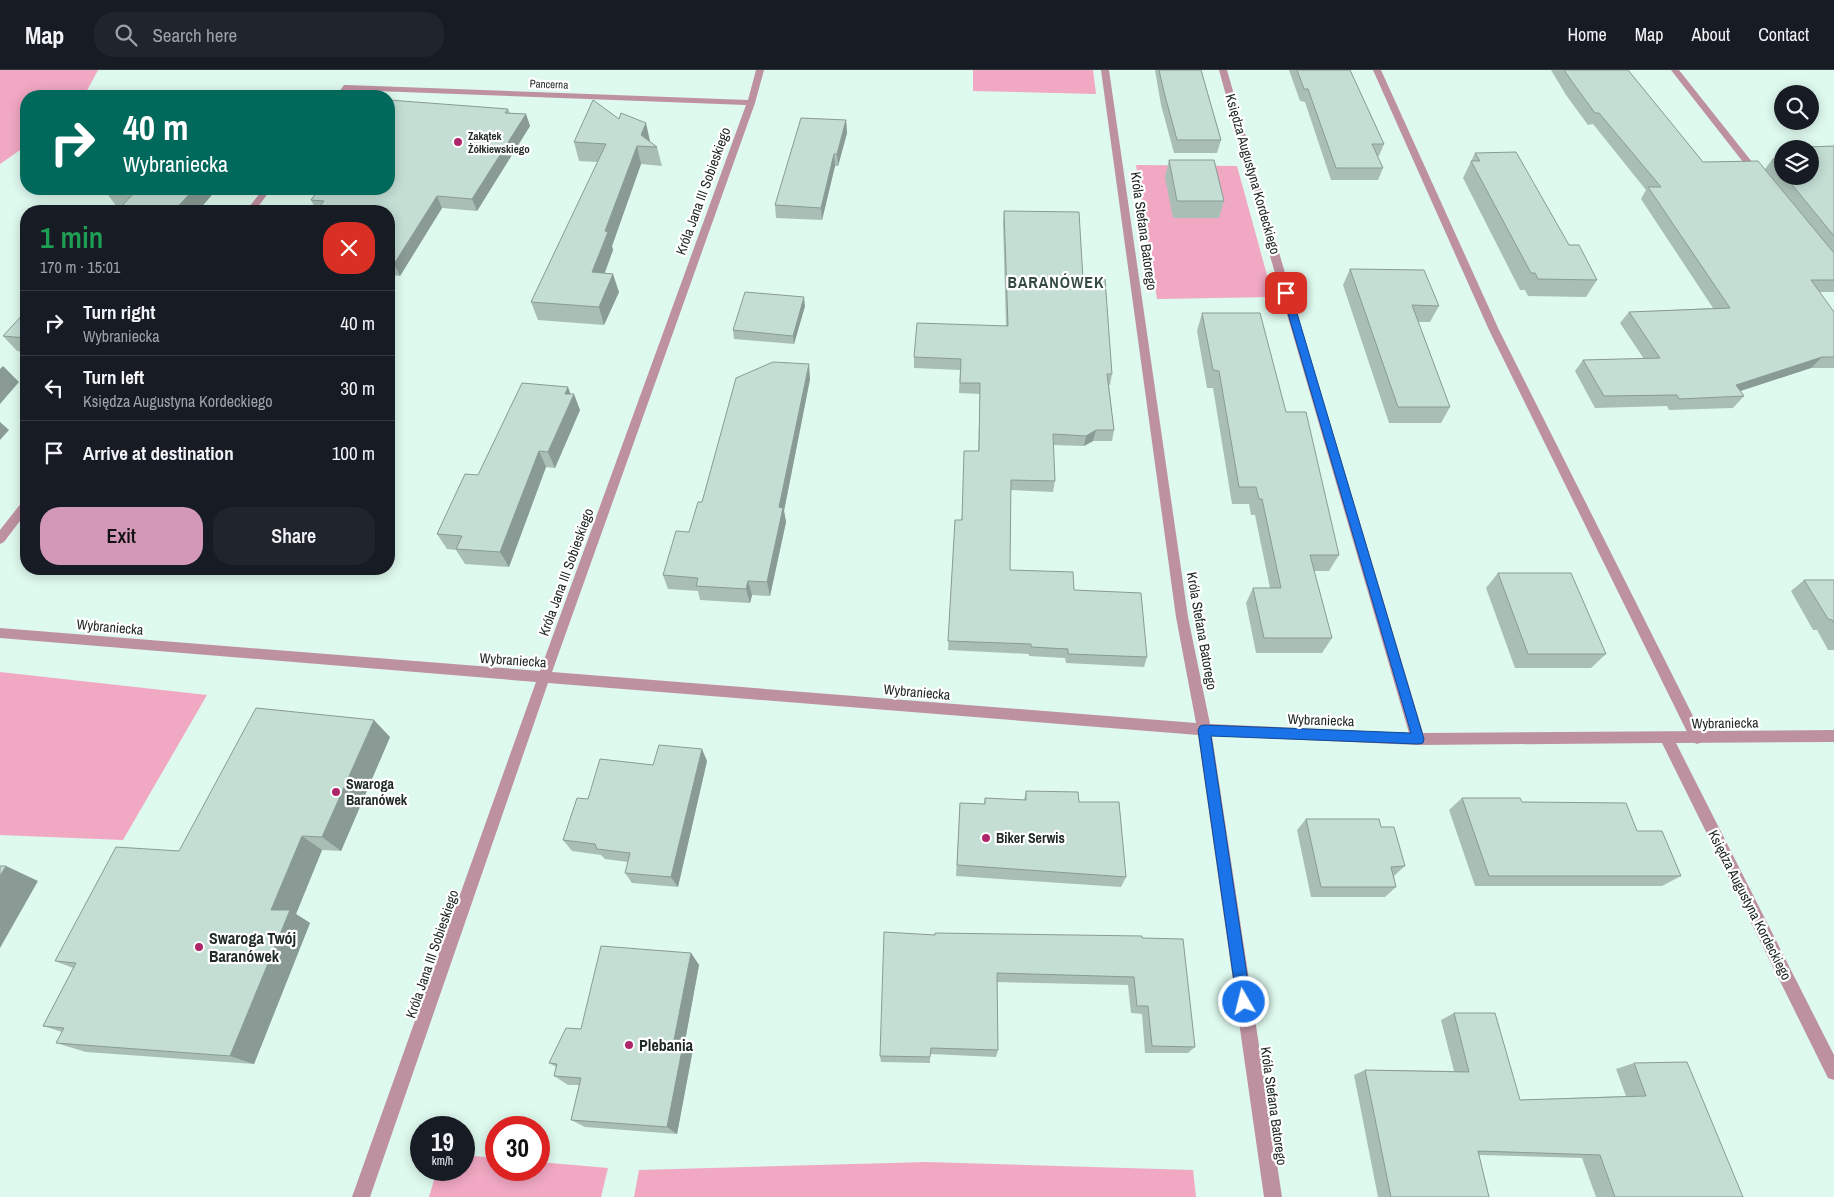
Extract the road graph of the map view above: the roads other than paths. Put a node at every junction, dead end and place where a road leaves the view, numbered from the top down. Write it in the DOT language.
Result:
graph roads {
  1 [pos="760,70"];
  2 [pos="1105,70"];
  3 [pos="1223,70"];
  4 [pos="1377,70"];
  5 [pos="1674,70"];
  6 [pos="345,90"];
  7 [pos="751,104"];
  8 [pos="1760,178"];
  9 [pos="262,195"];
  10 [pos="255,205"];
  11 [pos="20,512"];
  12 [pos="0,539"];
  13 [pos="0,633"];
  14 [pos="544,678"];
  15 [pos="1204,730"];
  16 [pos="1834,736"];
  17 [pos="1667,738"];
  18 [pos="1697,738"];
  19 [pos="1418,739"];
  20 [pos="1834,1072"];
  21 [pos="361,1197"];
  22 [pos="1273,1197"];
  1 -- 7 [label="street, Króla Jana III Sobieskiego"];
  2 -- 15 [label="street, Króla Stefana Batorego"];
  3 -- 19 [label="street, Księdza Augustyna Kordeckiego"];
  4 -- 18 [label="street"];
  5 -- 8 [label="street"];
  6 -- 7 [label="street, Pancerna"];
  7 -- 14 [label="street, Króla Jana III Sobieskiego"];
  9 -- 10 [label="street"];
  11 -- 12 [label="street"];
  13 -- 14 [label="street, Wybraniecka"];
  14 -- 15 [label="street, Wybraniecka"];
  14 -- 21 [label="street, Króla Jana III Sobieskiego"];
  15 -- 19 [label="street, Wybraniecka"];
  15 -- 22 [label="street, Króla Stefana Batorego"];
  16 -- 18 [label="street, Wybraniecka"];
  17 -- 18 [label="street, Wybraniecka"];
  17 -- 19 [label="street, Wybraniecka"];
  17 -- 20 [label="street, Księdza Augustyna Kordeckiego"];
}
